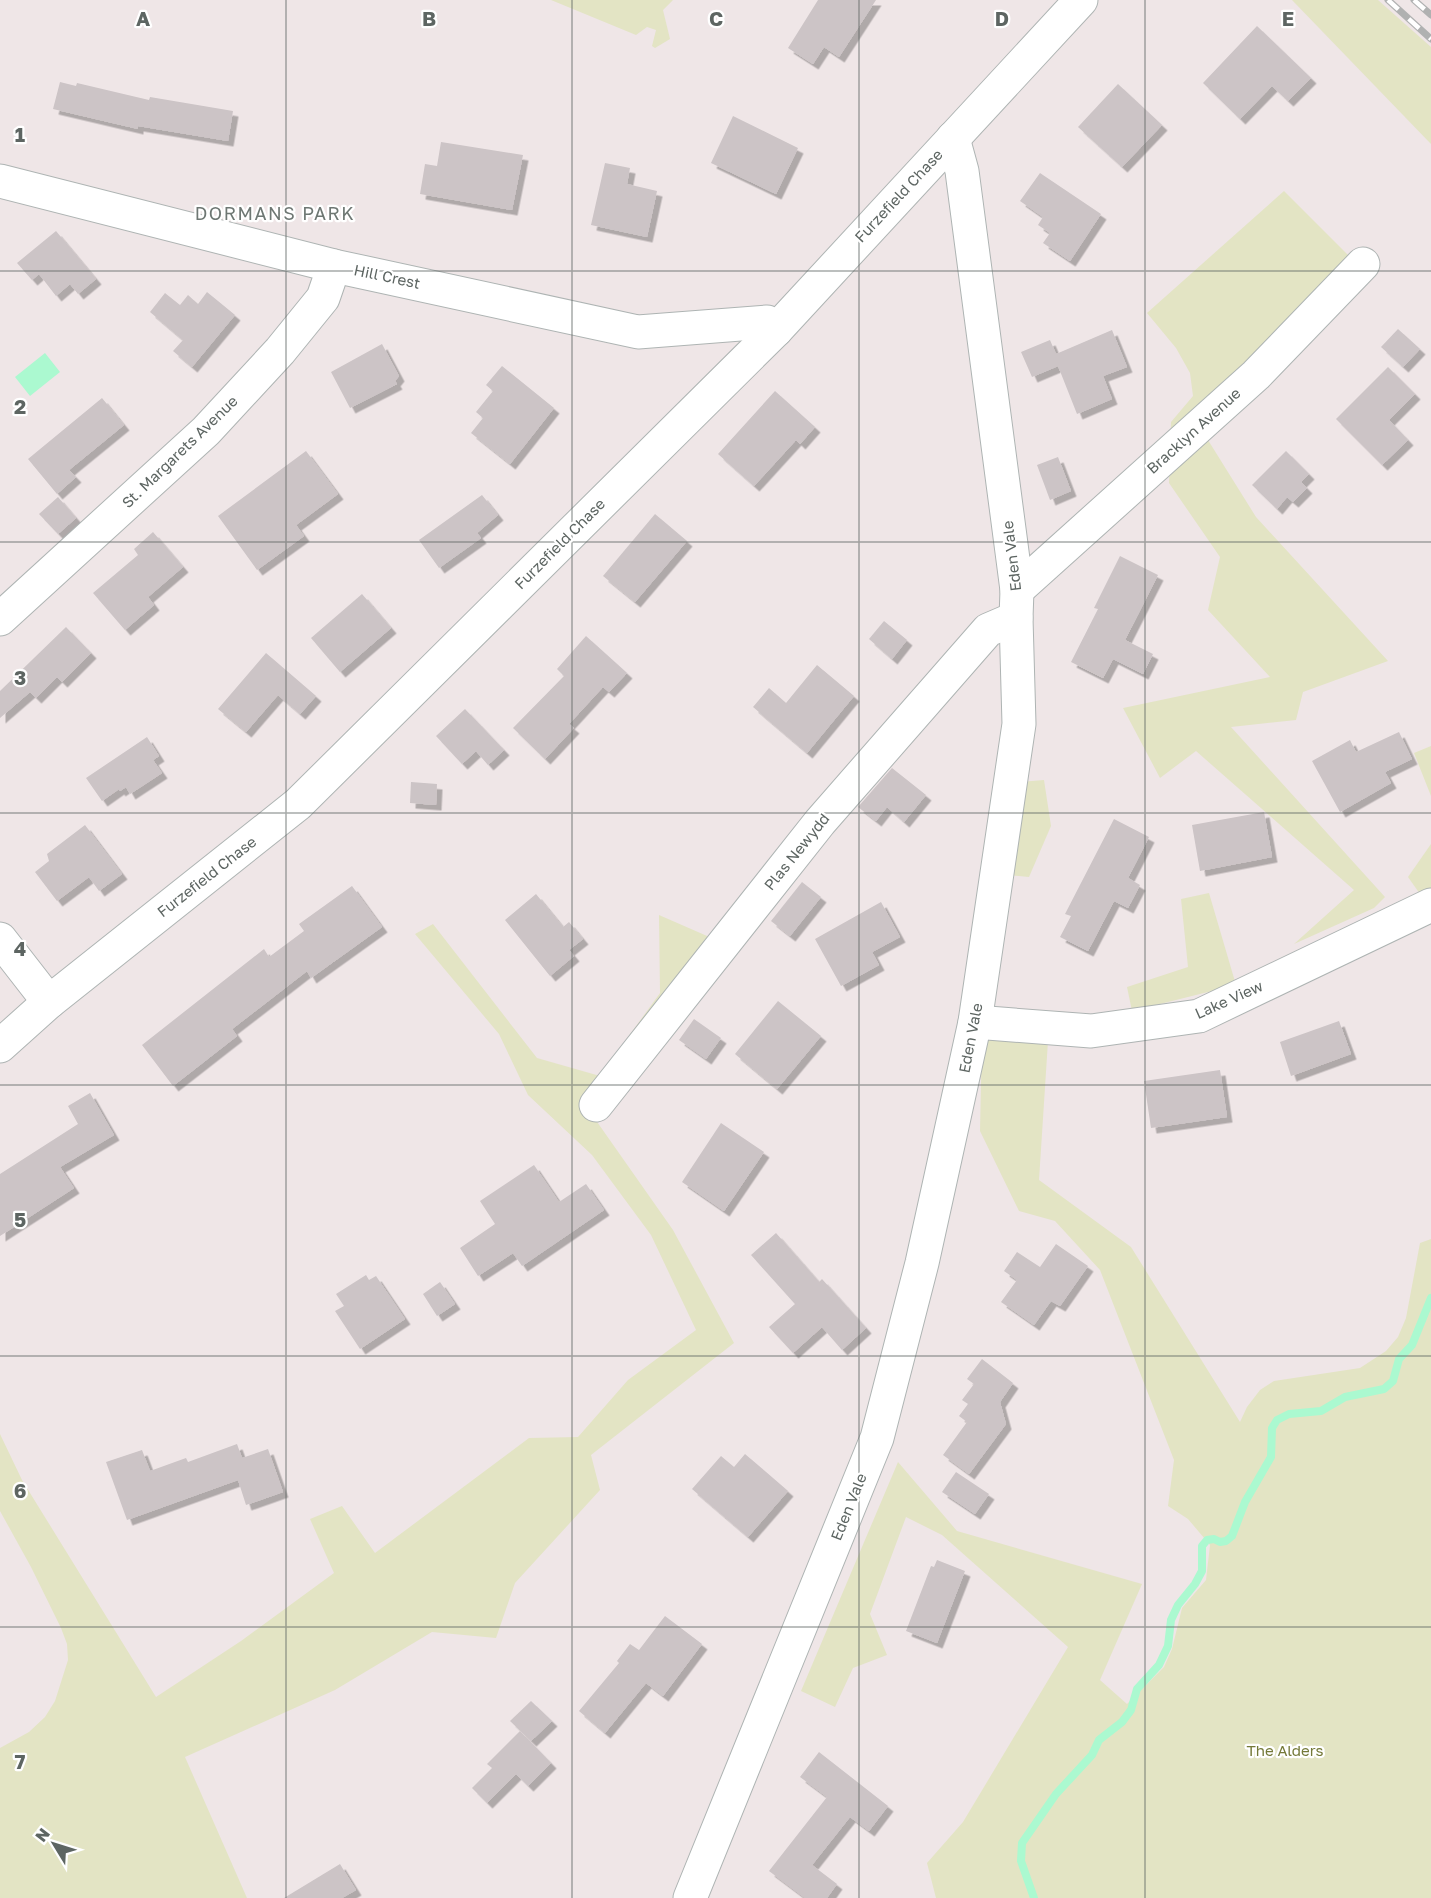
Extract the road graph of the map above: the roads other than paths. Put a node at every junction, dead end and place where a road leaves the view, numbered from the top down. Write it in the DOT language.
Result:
graph roads {
  1 [pos="1081,0"];
  2 [pos="952,138"];
  3 [pos="0,181"];
  4 [pos="1363,264"];
  5 [pos="334,266"];
  6 [pos="776,330"];
  7 [pos="1017,604"];
  8 [pos="0,620"];
  9 [pos="1431,905"];
  10 [pos="0,939"];
  11 [pos="49,1002"];
  12 [pos="975,1022"];
  13 [pos="0,1046"];
  14 [pos="596,1105"];
  15 [pos="690,1898"];
  1 -- 2 [label="street, Furzefield Chase"];
  2 -- 6 [label="street, Furzefield Chase"];
  2 -- 7 [label="street, Eden Vale"];
  3 -- 5 [label="street, Hill Crest"];
  4 -- 7 [label="street, Bracklyn Avenue"];
  5 -- 6 [label="street, Hill Crest"];
  5 -- 8 [label="street, St. Margarets Avenue"];
  6 -- 11 [label="street, Furzefield Chase"];
  7 -- 12 [label="street, Eden Vale"];
  7 -- 14 [label="street, Plas Newydd"];
  9 -- 12 [label="street, Lake View"];
  10 -- 11 [label="street"];
  11 -- 13 [label="street, Furzefield Chase"];
  12 -- 15 [label="street, Eden Vale"];
}
